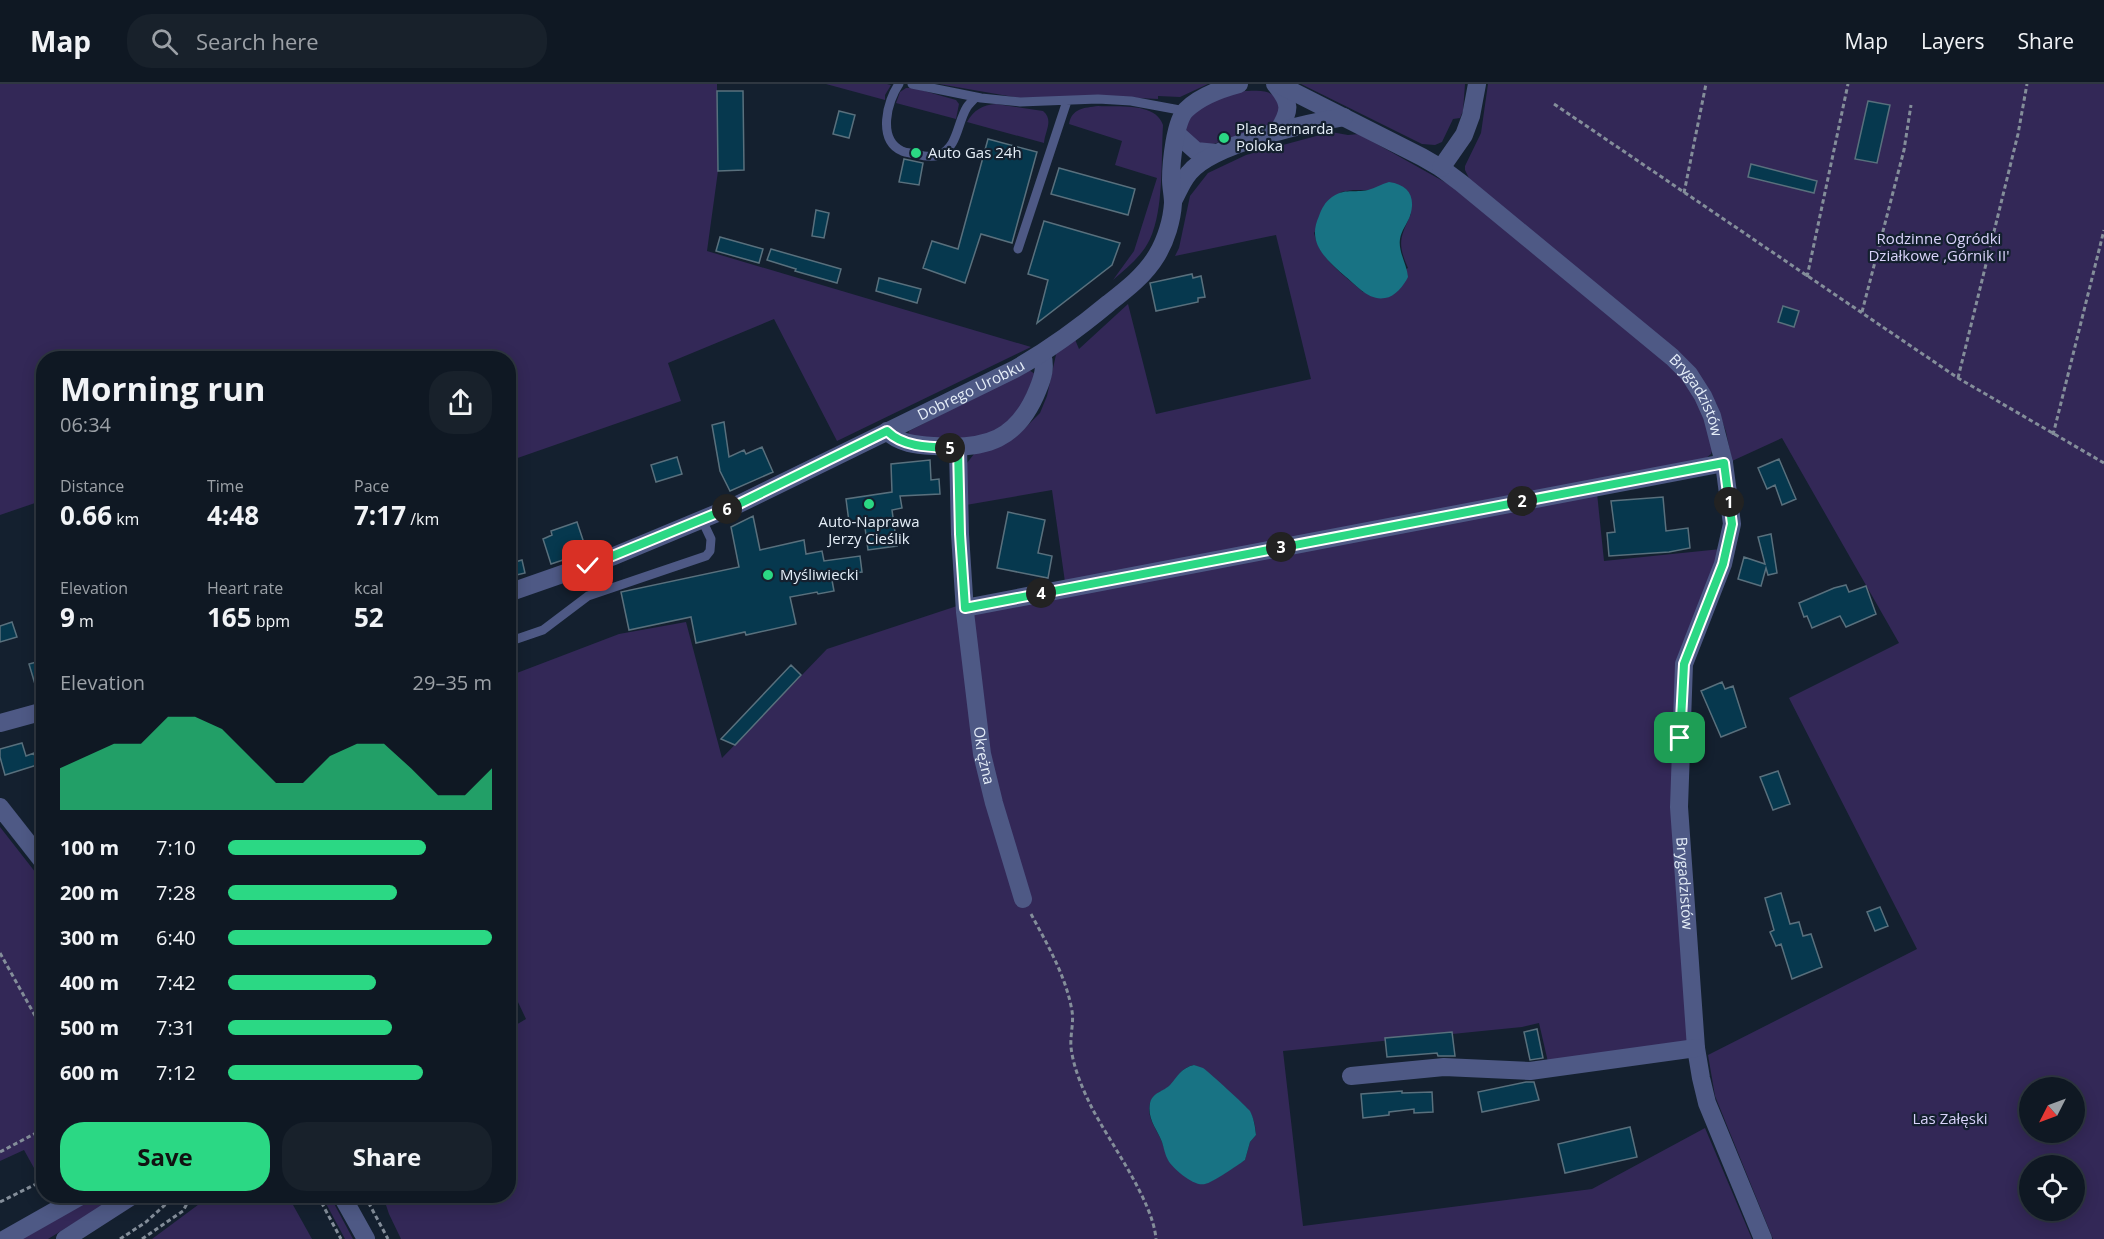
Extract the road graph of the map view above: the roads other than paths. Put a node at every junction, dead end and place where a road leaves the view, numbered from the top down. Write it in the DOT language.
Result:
graph roads {
  1 [pos="899,84"];
  2 [pos="912,84"];
  3 [pos="1239,84"];
  4 [pos="1276,84"];
  5 [pos="1477,84"];
  6 [pos="976,97"];
  7 [pos="1067,101"];
  8 [pos="1185,111"];
  9 [pos="1344,117"];
  10 [pos="1278,131"];
  11 [pos="1177,134"];
  12 [pos="1216,153"];
  13 [pos="1441,168"];
  14 [pos="1173,203"];
  15 [pos="1018,249"];
  16 [pos="1042,354"];
  17 [pos="887,431"];
  18 [pos="958,448"];
  19 [pos="1724,463"];
  20 [pos="702,520"];
  21 [pos="516,590"];
  22 [pos="965,608"];
  23 [pos="516,639"];
  24 [pos="36,713"];
  25 [pos="0,723"];
  26 [pos="0,807"];
  27 [pos="36,853"];
  28 [pos="1023,899"];
  29 [pos="1696,1048"];
  30 [pos="1351,1076"];
  31 [pos="69,1203"];
  32 [pos="121,1203"];
  33 [pos="347,1203"];
  34 [pos="5,1239"];
  35 [pos="65,1239"];
  36 [pos="366,1239"];
  37 [pos="1763,1239"];
  1 -- 6 [label="lane"];
  2 -- 6 [label="lane"];
  3 -- 8 [label="street"];
  4 -- 9 [label="street"];
  4 -- 10 [label="street"];
  5 -- 13 [label="street"];
  6 -- 7 [label="lane"];
  7 -- 8 [label="lane"];
  7 -- 15 [label="lane"];
  8 -- 11 [label="street, Dobrego Urobku"];
  9 -- 10 [label="street, Dobrego Urobku"];
  9 -- 13 [label="street"];
  10 -- 12 [label="street, Dobrego Urobku"];
  11 -- 12 [label="street"];
  11 -- 14 [label="street, Dobrego Urobku"];
  12 -- 14 [label="street, Dobrego Urobku"];
  13 -- 19 [label="street, Brygadzistów"];
  14 -- 16 [label="street, Dobrego Urobku"];
  16 -- 17 [label="street, Dobrego Urobku"];
  16 -- 18 [label="street"];
  17 -- 18 [label="street"];
  17 -- 20 [label="street, Dobrego Urobku"];
  18 -- 22 [label="street, Okrężna"];
  19 -- 22 [label="street"];
  19 -- 29 [label="street, Brygadzistów"];
  20 -- 21 [label="street, Dobrego Urobku"];
  20 -- 23 [label="lane"];
  22 -- 28 [label="street, Okrężna"];
  24 -- 25 [label="street"];
  26 -- 27 [label="street"];
  29 -- 30 [label="street"];
  29 -- 37 [label="street, Brygadzistów"];
  31 -- 34 [label="street"];
  32 -- 35 [label="street"];
  33 -- 36 [label="street"];
}
